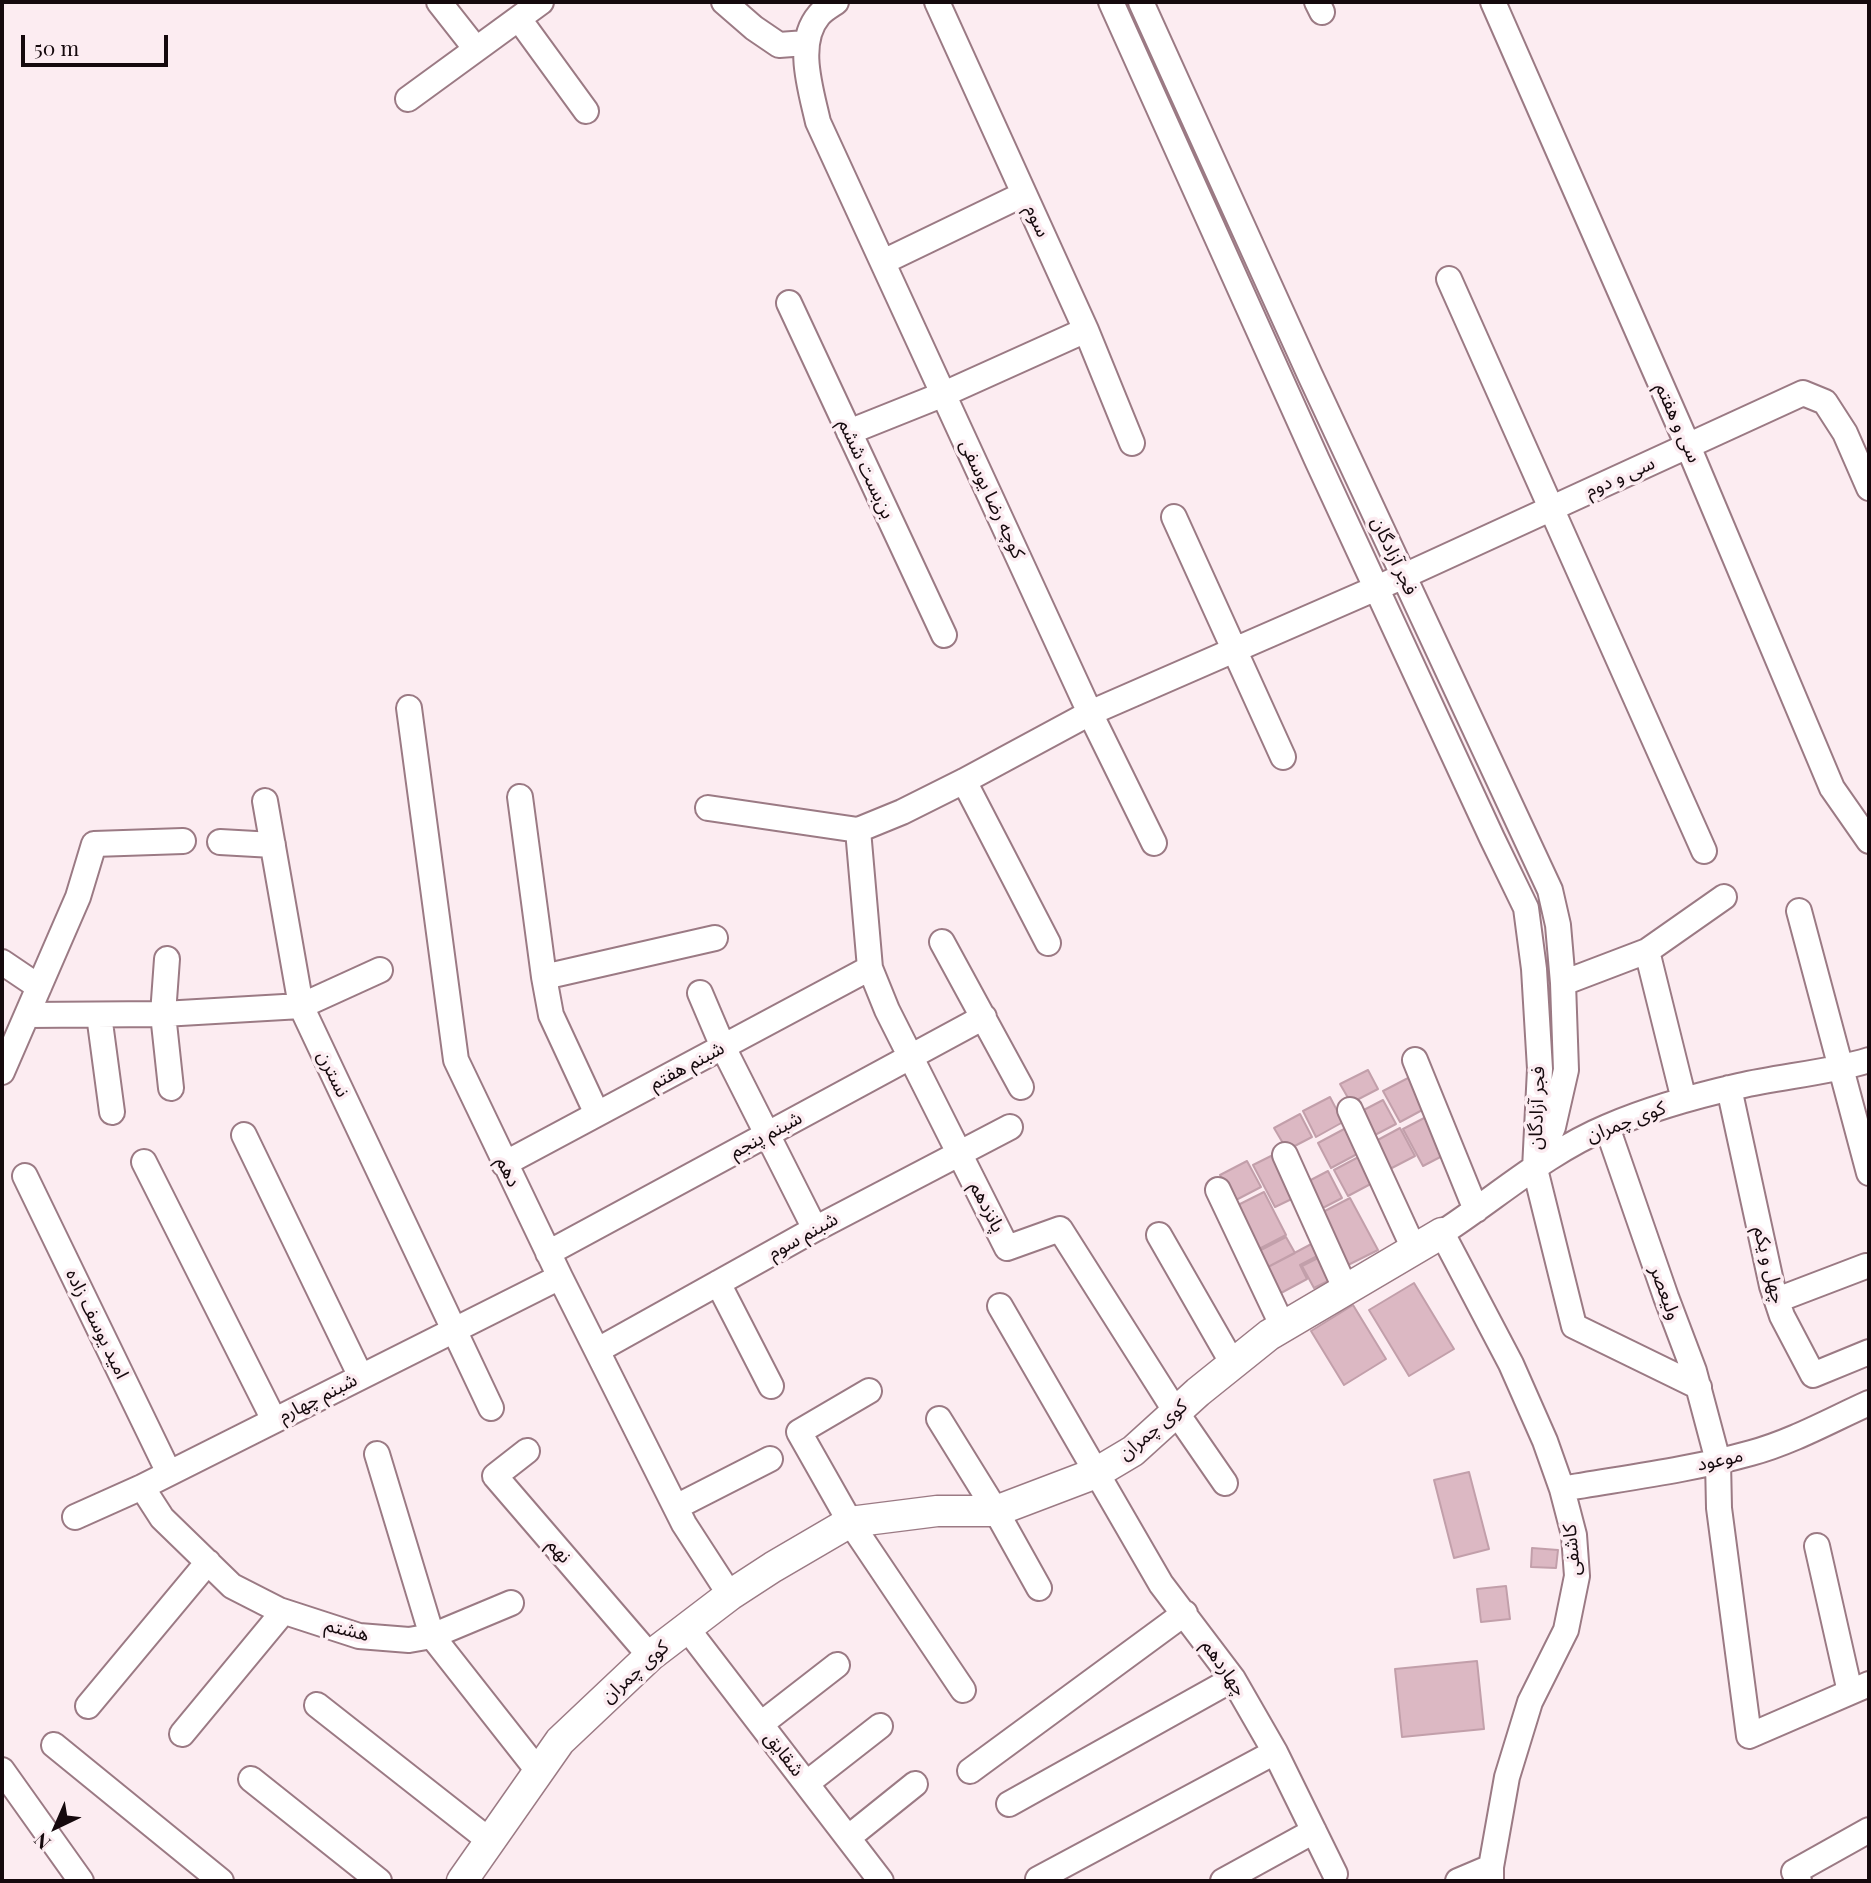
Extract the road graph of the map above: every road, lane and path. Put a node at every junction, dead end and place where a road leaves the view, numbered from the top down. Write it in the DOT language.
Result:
graph roads {
  1 [pos="439,2"];
  2 [pos="541,2"];
  3 [pos="724,2"];
  4 [pos="836,2"];
  5 [pos="937,2"];
  6 [pos="1111,2"];
  7 [pos="1141,2"];
  8 [pos="1493,2"];
  9 [pos="519,19"];
  10 [pos="806,43"];
  11 [pos="476,49"];
  12 [pos="408,99"];
  13 [pos="586,111"];
  14 [pos="1024,194"];
  15 [pos="883,262"];
  16 [pos="1449,279"];
  17 [pos="789,303"];
  18 [pos="1086,330"];
  19 [pos="944,394"];
  20 [pos="849,432"];
  21 [pos="1132,443"];
  22 [pos="1688,446"];
  23 [pos="1869,488"];
  24 [pos="1551,508"];
  25 [pos="1174,517"];
  26 [pos="1404,576"];
  27 [pos="1376,589"];
  28 [pos="944,635"];
  29 [pos="1234,651"];
  30 [pos="409,708"];
  31 [pos="1090,713"];
  32 [pos="1283,757"];
  33 [pos="964,781"];
  34 [pos="520,797"];
  35 [pos="265,801"];
  36 [pos="708,808"];
  37 [pos="858,830"];
  38 [pos="183,841"];
  39 [pos="1869,841"];
  40 [pos="220,842"];
  41 [pos="1154,843"];
  42 [pos="273,845"];
  43 [pos="1704,851"];
  44 [pos="1724,897"];
  45 [pos="1799,911"];
  46 [pos="715,938"];
  47 [pos="943,942"];
  48 [pos="1048,943"];
  49 [pos="1647,951"];
  50 [pos="167,959"];
  51 [pos="2,962"];
  52 [pos="870,968"];
  53 [pos="380,970"];
  54 [pos="544,977"];
  55 [pos="1563,984"];
  56 [pos="39,987"];
  57 [pos="700,993"];
  58 [pos="301,1006"];
  59 [pos="163,1014"];
  60 [pos="27,1015"];
  61 [pos="99,1015"];
  62 [pos="984,1017"];
  63 [pos="723,1047"];
  64 [pos="911,1056"];
  65 [pos="1415,1060"];
  66 [pos="1869,1060"];
  67 [pos="1539,1069"];
  68 [pos="1840,1069"];
  69 [pos="1566,1070"];
  70 [pos="2,1072"];
  71 [pos="1021,1087"];
  72 [pos="171,1088"];
  73 [pos="1729,1088"];
  74 [pos="1684,1100"];
  75 [pos="1350,1110"];
  76 [pos="112,1112"];
  77 [pos="597,1114"];
  78 [pos="1010,1126"];
  79 [pos="1607,1127"];
  80 [pos="768,1134"];
  81 [pos="244,1135"];
  82 [pos="960,1153"];
  83 [pos="1285,1154"];
  84 [pos="144,1162"];
  85 [pos="504,1164"];
  86 [pos="1535,1169"];
  87 [pos="1869,1173"];
  88 [pos="25,1176"];
  89 [pos="1218,1190"];
  90 [pos="1476,1210"];
  91 [pos="815,1229"];
  92 [pos="1442,1233"];
  93 [pos="1159,1235"];
  94 [pos="1414,1249"];
  95 [pos="548,1253"];
  96 [pos="1866,1266"];
  97 [pos="559,1277"];
  98 [pos="718,1283"];
  99 [pos="1345,1289"];
  100 [pos="1777,1300"];
  101 [pos="1000,1306"];
  102 [pos="1283,1327"];
  103 [pos="456,1329"];
  104 [pos="598,1350"];
  105 [pos="1869,1352"];
  106 [pos="1233,1364"];
  107 [pos="361,1377"];
  108 [pos="771,1386"];
  109 [pos="1699,1387"];
  110 [pos="869,1391"];
  111 [pos="1869,1403"];
  112 [pos="491,1408"];
  113 [pos="1176,1412"];
  114 [pos="939,1419"];
  115 [pos="274,1420"];
  116 [pos="527,1451"];
  117 [pos="377,1454"];
  118 [pos="770,1459"];
  119 [pos="1718,1461"];
  120 [pos="169,1473"];
  121 [pos="1096,1473"];
  122 [pos="1225,1483"];
  123 [pos="142,1486"];
  124 [pos="1562,1489"];
  125 [pos="676,1507"];
  126 [pos="996,1511"];
  127 [pos="75,1517"];
  128 [pos="850,1522"];
  129 [pos="1817,1546"];
  130 [pos="208,1562"];
  131 [pos="1039,1588"];
  132 [pos="730,1595"];
  133 [pos="511,1603"];
  134 [pos="283,1612"];
  135 [pos="1185,1613"];
  136 [pos="686,1627"];
  137 [pos="432,1636"];
  138 [pos="650,1656"];
  139 [pos="837,1665"];
  140 [pos="1233,1679"];
  141 [pos="1860,1688"];
  142 [pos="962,1690"];
  143 [pos="317,1705"];
  144 [pos="89,1706"];
  145 [pos="761,1724"];
  146 [pos="880,1726"];
  147 [pos="182,1734"];
  148 [pos="54,1745"];
  149 [pos="1275,1752"];
  150 [pos="2,1770"];
  151 [pos="970,1771"];
  152 [pos="539,1772"];
  153 [pos="251,1779"];
  154 [pos="807,1783"];
  155 [pos="915,1784"];
  156 [pos="1009,1804"];
  157 [pos="1869,1830"];
  158 [pos="1314,1831"];
  159 [pos="849,1837"];
  160 [pos="490,1841"];
  161 [pos="1335,1874"];
  162 [pos="1491,1874"];
  163 [pos="1038,1879"];
  164 [pos="81,1881"];
  165 [pos="221,1881"];
  166 [pos="379,1881"];
  167 [pos="462,1881"];
  168 [pos="881,1881"];
  169 [pos="1223,1881"];
  170 [pos="1458,1881"];
  171 [pos="1799,1881"];
  1 -- 11 [label="street"];
  2 -- 9 [label="street"];
  3 -- 10 [label="street"];
  4 -- 10 [label="street"];
  5 -- 14 [label="street, سوم"];
  6 -- 27 [label="street, فجر آزادگان"];
  7 -- 26 [label="street, فجر آزادگان"];
  8 -- 22 [label="street, سی و هفتم"];
  9 -- 11 [label="street"];
  9 -- 13 [label="street"];
  10 -- 15 [label="street, کوچه رضا یوسفی"];
  11 -- 12 [label="street"];
  14 -- 15 [label="street"];
  14 -- 18 [label="street, سوم"];
  15 -- 19 [label="street, کوچه رضا یوسفی"];
  16 -- 24 [label="street"];
  17 -- 20 [label="street, بن‌بست ششم"];
  18 -- 19 [label="street"];
  18 -- 21 [label="street, سوم"];
  19 -- 20 [label="street"];
  19 -- 31 [label="street, کوچه رضا یوسفی"];
  20 -- 28 [label="street, بن‌بست ششم"];
  22 -- 23 [label="street, سی و دوم"];
  22 -- 24 [label="street, سی و دوم"];
  22 -- 39 [label="street, سی و هفتم"];
  24 -- 26 [label="street, سی و دوم"];
  24 -- 43 [label="street"];
  25 -- 29 [label="street"];
  26 -- 27 [label="street, سی و دوم"];
  26 -- 55 [label="street, فجر آزادگان"];
  27 -- 29 [label="street"];
  27 -- 67 [label="street, فجر آزادگان"];
  29 -- 31 [label="street"];
  29 -- 32 [label="street"];
  30 -- 85 [label="street, دهم"];
  31 -- 33 [label="street"];
  31 -- 41 [label="street, کوچه رضا یوسفی"];
  33 -- 37 [label="street"];
  33 -- 48 [label="street"];
  34 -- 54 [label="street"];
  35 -- 42 [label="street, نسترن"];
  36 -- 37 [label="street"];
  37 -- 52 [label="street, پانزدهم"];
  38 -- 56 [label="street"];
  40 -- 42 [label="street"];
  42 -- 58 [label="street, نسترن"];
  44 -- 49 [label="street"];
  45 -- 68 [label="street"];
  46 -- 54 [label="street"];
  47 -- 62 [label="street"];
  49 -- 55 [label="street"];
  49 -- 74 [label="street"];
  50 -- 59 [label="street"];
  51 -- 56 [label="street"];
  52 -- 63 [label="street, شبنم هفتم"];
  52 -- 64 [label="street, پانزدهم"];
  53 -- 58 [label="street"];
  54 -- 77 [label="street"];
  55 -- 69 [label="street, فجر آزادگان"];
  56 -- 60 [label="street"];
  57 -- 63 [label="street"];
  58 -- 59 [label="street"];
  58 -- 103 [label="street, نسترن"];
  59 -- 61 [label="street"];
  59 -- 72 [label="street"];
  60 -- 61 [label="street"];
  60 -- 70 [label="street"];
  61 -- 76 [label="street"];
  62 -- 64 [label="street, شبنم پنجم"];
  62 -- 71 [label="street"];
  63 -- 77 [label="street, شبنم هفتم"];
  63 -- 80 [label="street"];
  64 -- 80 [label="street, شبنم پنجم"];
  64 -- 82 [label="street, پانزدهم"];
  65 -- 90 [label="street"];
  66 -- 68 [label="street, کوی چمران"];
  67 -- 69 [label="street"];
  67 -- 86 [label="street, فجر آزادگان"];
  68 -- 73 [label="street, کوی چمران"];
  68 -- 87 [label="street"];
  69 -- 86 [label="street, فجر آزادگان"];
  73 -- 74 [label="street, کوی چمران"];
  73 -- 100 [label="street, چهل و یکم"];
  74 -- 79 [label="street, کوی چمران"];
  75 -- 94 [label="street"];
  77 -- 85 [label="street, شبنم هفتم"];
  78 -- 82 [label="street, شبنم سوم"];
  79 -- 86 [label="street, کوی چمران"];
  79 -- 109 [label="street, ولیعصر"];
  80 -- 91 [label="street"];
  80 -- 95 [label="street, شبنم پنجم"];
  81 -- 107 [label="street"];
  82 -- 91 [label="street, شبنم سوم"];
  82 -- 113 [label="street, پانزدهم"];
  83 -- 99 [label="street"];
  84 -- 115 [label="street"];
  85 -- 95 [label="street, دهم"];
  86 -- 90 [label="street, کوی چمران"];
  86 -- 109 [label="street"];
  88 -- 120 [label="street, امید یوسف زاده"];
  89 -- 102 [label="street"];
  90 -- 92 [label="street, کوی چمران"];
  91 -- 98 [label="street, شبنم سوم"];
  92 -- 94 [label="main road, کوی چمران"];
  92 -- 124 [label="street, کاشفی"];
  93 -- 106 [label="street"];
  94 -- 99 [label="main road, کوی چمران"];
  95 -- 97 [label="street, دهم"];
  96 -- 100 [label="street"];
  97 -- 103 [label="street, شبنم چهارم"];
  97 -- 104 [label="street, دهم"];
  98 -- 104 [label="street, شبنم سوم"];
  98 -- 108 [label="street"];
  99 -- 102 [label="main road, کوی چمران"];
  100 -- 105 [label="street, چهل و یکم"];
  101 -- 121 [label="street, چهاردهم"];
  102 -- 106 [label="main road, کوی چمران"];
  103 -- 107 [label="street, شبنم چهارم"];
  103 -- 112 [label="street, نسترن"];
  104 -- 125 [label="street, دهم"];
  106 -- 113 [label="main road, کوی چمران"];
  107 -- 115 [label="street, شبنم چهارم"];
  109 -- 119 [label="street, ولیعصر"];
  110 -- 128 [label="street"];
  111 -- 119 [label="street, موعود"];
  113 -- 121 [label="main road, کوی چمران"];
  113 -- 122 [label="street, پانزدهم"];
  114 -- 126 [label="street"];
  115 -- 120 [label="street, شبنم چهارم"];
  116 -- 138 [label="street, نهم"];
  117 -- 137 [label="street"];
  118 -- 125 [label="street"];
  119 -- 124 [label="street, موعود"];
  119 -- 141 [label="street, ولیعصر"];
  120 -- 123 [label="street, شبنم چهارم"];
  121 -- 126 [label="main road, کوی چمران"];
  121 -- 135 [label="street, چهاردهم"];
  123 -- 127 [label="street, شبنم چهارم"];
  123 -- 130 [label="street, هشتم"];
  124 -- 162 [label="street, کاشفی"];
  125 -- 132 [label="street, دهم"];
  126 -- 128 [label="main road, کوی چمران"];
  126 -- 131 [label="street"];
  128 -- 132 [label="main road, کوی چمران"];
  128 -- 142 [label="street"];
  129 -- 141 [label="street"];
  130 -- 134 [label="street, هشتم"];
  130 -- 144 [label="street"];
  132 -- 136 [label="main road, کوی چمران"];
  133 -- 137 [label="street, هشتم"];
  134 -- 137 [label="street, هشتم"];
  134 -- 147 [label="street"];
  135 -- 140 [label="street, چهاردهم"];
  135 -- 151 [label="street"];
  136 -- 138 [label="main road, کوی چمران"];
  136 -- 145 [label="street, شقایق"];
  137 -- 152 [label="street"];
  138 -- 152 [label="main road, کوی چمران"];
  139 -- 145 [label="street"];
  140 -- 149 [label="street, چهاردهم"];
  140 -- 156 [label="street"];
  143 -- 160 [label="street"];
  145 -- 154 [label="street, شقایق"];
  146 -- 154 [label="street"];
  148 -- 165 [label="street"];
  149 -- 158 [label="street, چهاردهم"];
  149 -- 163 [label="street"];
  150 -- 164 [label="street"];
  152 -- 160 [label="main road, کوی چمران"];
  153 -- 166 [label="street"];
  154 -- 159 [label="street, شقایق"];
  155 -- 159 [label="street"];
  157 -- 171 [label="street"];
  158 -- 161 [label="street, چهاردهم"];
  158 -- 169 [label="street"];
  159 -- 168 [label="street, شقایق"];
  160 -- 167 [label="main road, کوی چمران"];
  162 -- 170 [label="street"];
}
